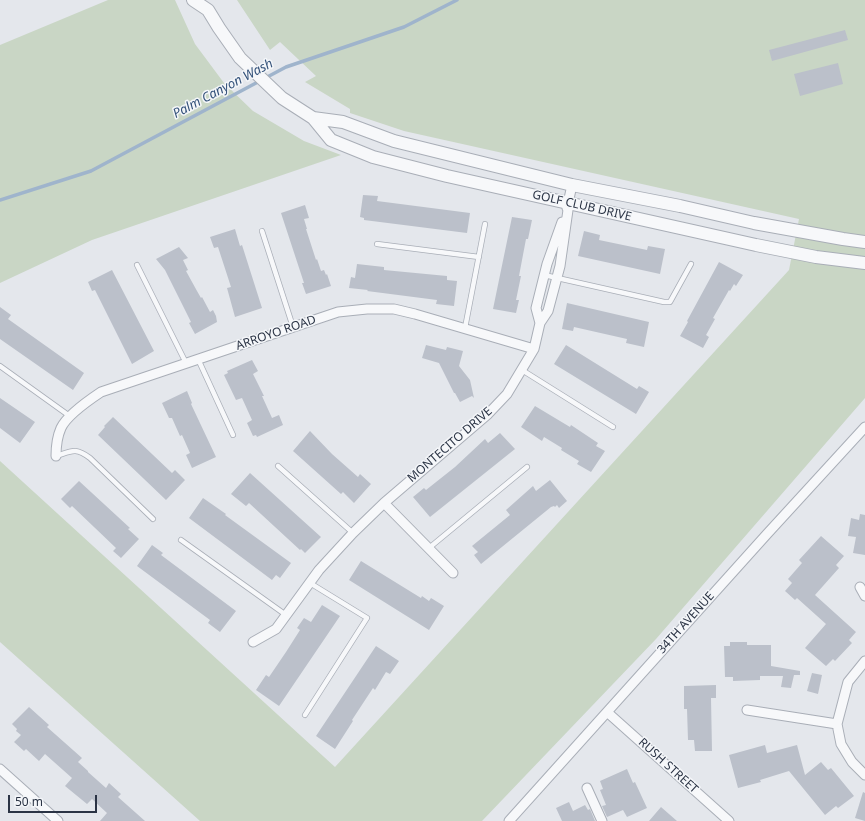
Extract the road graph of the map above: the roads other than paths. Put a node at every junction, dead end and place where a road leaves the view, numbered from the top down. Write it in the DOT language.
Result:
graph roads {
  1 [pos="193,0"];
  2 [pos="210,5"];
  3 [pos="313,118"];
  4 [pos="572,185"];
  5 [pos="569,203"];
  6 [pos="485,224"];
  7 [pos="262,231"];
  8 [pos="865,242"];
  9 [pos="377,244"];
  10 [pos="479,257"];
  11 [pos="865,263"];
  12 [pos="691,264"];
  13 [pos="137,265"];
  14 [pos="544,275"];
  15 [pos="557,278"];
  16 [pos="540,323"];
  17 [pos="293,327"];
  18 [pos="465,328"];
  19 [pos="534,349"];
  20 [pos="198,359"];
  21 [pos="186,363"];
  22 [pos="0,366"];
  23 [pos="522,370"];
  24 [pos="71,417"];
  25 [pos="865,426"];
  26 [pos="613,427"];
  27 [pos="233,435"];
  28 [pos="56,456"];
  29 [pos="278,466"];
  30 [pos="527,467"];
  31 [pos="384,503"];
  32 [pos="153,519"];
  33 [pos="353,533"];
  34 [pos="181,540"];
  35 [pos="429,548"];
  36 [pos="453,573"];
  37 [pos="310,583"];
  38 [pos="860,587"];
  39 [pos="865,596"];
  40 [pos="286,615"];
  41 [pos="254,642"];
  42 [pos="865,661"];
  43 [pos="747,710"];
  44 [pos="607,712"];
  45 [pos="305,715"];
  46 [pos="837,724"];
  47 [pos="0,769"];
  48 [pos="865,776"];
  49 [pos="587,788"];
  50 [pos="58,821"];
  51 [pos="509,821"];
  52 [pos="602,821"];
  53 [pos="729,821"];
  1 -- 2 [label="street, GOLF CLUB DRIVE"];
  2 -- 3 [label="street, GOLF CLUB DRIVE"];
  3 -- 4 [label="street, GOLF CLUB DRIVE"];
  3 -- 5 [label="street, GOLF CLUB DRIVE"];
  4 -- 5 [label="street"];
  4 -- 8 [label="street, GOLF CLUB DRIVE"];
  5 -- 11 [label="street, GOLF CLUB DRIVE"];
  5 -- 14 [label="street"];
  5 -- 15 [label="street, MONTECITO DRIVE"];
  6 -- 10 [label="lane"];
  7 -- 17 [label="lane"];
  9 -- 10 [label="lane"];
  10 -- 18 [label="lane"];
  12 -- 15 [label="lane"];
  13 -- 21 [label="lane"];
  14 -- 15 [label="lane"];
  14 -- 16 [label="street"];
  15 -- 16 [label="street, MONTECITO DRIVE"];
  16 -- 19 [label="street, MONTECITO DRIVE"];
  17 -- 18 [label="street, ARROYO ROAD"];
  17 -- 20 [label="street, ARROYO ROAD"];
  18 -- 19 [label="street, ARROYO ROAD"];
  19 -- 23 [label="street, MONTECITO DRIVE"];
  20 -- 21 [label="street, ARROYO ROAD"];
  20 -- 27 [label="lane"];
  21 -- 24 [label="street, ARROYO ROAD"];
  22 -- 24 [label="lane"];
  23 -- 26 [label="lane"];
  23 -- 31 [label="street, MONTECITO DRIVE"];
  24 -- 28 [label="street, ARROYO ROAD"];
  25 -- 44 [label="street, 34TH AVENUE"];
  28 -- 32 [label="lane"];
  29 -- 33 [label="lane"];
  30 -- 35 [label="lane"];
  31 -- 33 [label="street, MONTECITO DRIVE"];
  31 -- 35 [label="street"];
  33 -- 37 [label="street, MONTECITO DRIVE"];
  34 -- 40 [label="lane"];
  35 -- 36 [label="street"];
  37 -- 40 [label="street, MONTECITO DRIVE"];
  37 -- 45 [label="lane"];
  38 -- 39 [label="street"];
  40 -- 41 [label="street, MONTECITO DRIVE"];
  42 -- 46 [label="street"];
  43 -- 46 [label="street"];
  44 -- 51 [label="street, 34TH AVENUE"];
  44 -- 53 [label="street, RUSH STREET"];
  46 -- 48 [label="street"];
  47 -- 50 [label="street"];
  49 -- 52 [label="street"];
}
